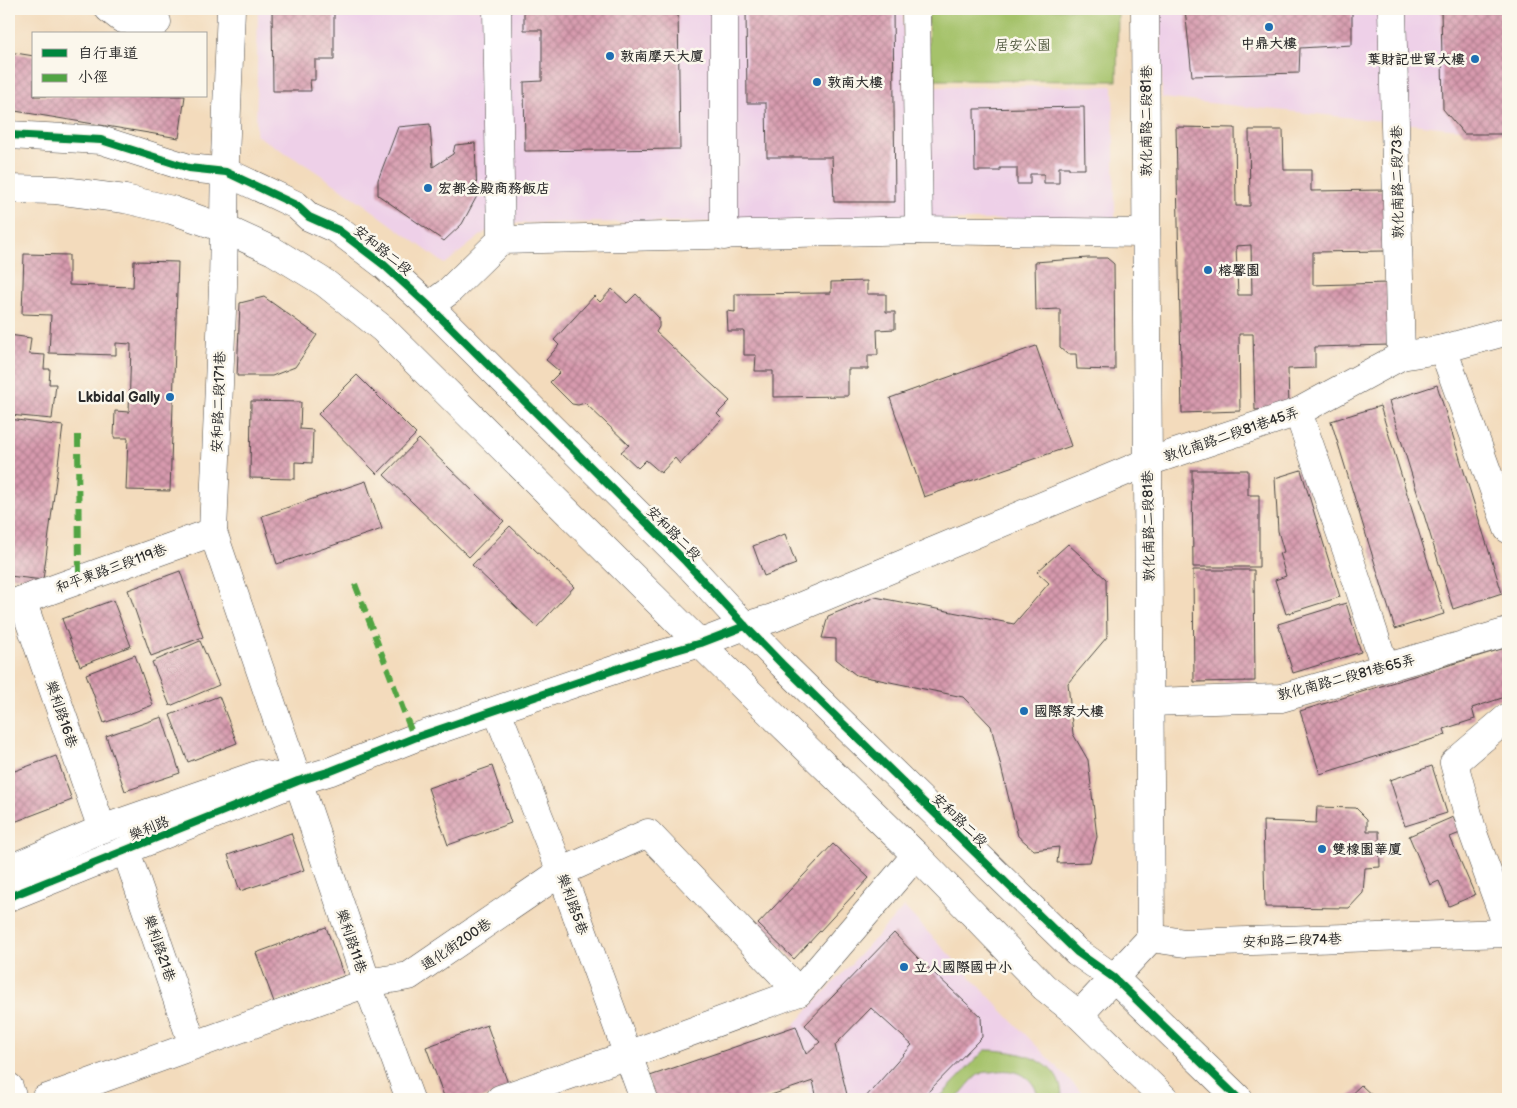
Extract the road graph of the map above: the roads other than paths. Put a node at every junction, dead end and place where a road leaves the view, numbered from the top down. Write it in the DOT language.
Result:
graph roads {
  1 [pos="109,9"];
  2 [pos="231,9"];
  3 [pos="497,9"];
  4 [pos="724,9"];
  5 [pos="916,9"];
  6 [pos="1145,9"];
  7 [pos="1392,9"];
  8 [pos="157,22"];
  9 [pos="9,135"];
  10 [pos="226,172"];
  11 [pos="9,189"];
  12 [pos="223,228"];
  13 [pos="919,230"];
  14 [pos="1146,233"];
  15 [pos="724,236"];
  16 [pos="501,240"];
  17 [pos="429,306"];
  18 [pos="1508,331"];
  19 [pos="1443,349"];
  20 [pos="1401,356"];
  21 [pos="1298,412"];
  22 [pos="1148,462"];
  23 [pos="1508,529"];
  24 [pos="213,532"];
  25 [pos="16,602"];
  26 [pos="745,626"];
  27 [pos="1508,632"];
  28 [pos="701,643"];
  29 [pos="1385,667"];
  30 [pos="1150,702"];
  31 [pos="497,711"];
  32 [pos="1508,717"];
  33 [pos="298,781"];
  34 [pos="102,829"];
  35 [pos="126,851"];
  36 [pos="916,855"];
  37 [pos="9,869"];
  38 [pos="561,872"];
  39 [pos="9,897"];
  40 [pos="1508,929"];
  41 [pos="1508,933"];
  42 [pos="1152,938"];
  43 [pos="1114,978"];
  44 [pos="367,983"];
  45 [pos="799,992"];
  46 [pos="1079,1015"];
  47 [pos="193,1045"];
  48 [pos="628,1055"];
  49 [pos="9,1087"];
  50 [pos="13,1099"];
  51 [pos="45,1099"];
  52 [pos="410,1099"];
  53 [pos="500,1099"];
  54 [pos="644,1099"];
  55 [pos="1165,1099"];
  56 [pos="1239,1099"];
  1 -- 8 [label="street"];
  2 -- 10 [label="street, 安和路二段171巷"];
  3 -- 16 [label="street"];
  4 -- 15 [label="street"];
  5 -- 13 [label="street"];
  6 -- 14 [label="street, 敦化南路二段81巷"];
  7 -- 20 [label="street, 敦化南路二段73巷"];
  9 -- 10 [label="street, 安和路二段"];
  10 -- 12 [label="street, 安和路二段171巷"];
  10 -- 17 [label="street, 安和路二段"];
  11 -- 12 [label="street"];
  12 -- 24 [label="street, 安和路二段171巷"];
  12 -- 28 [label="street"];
  13 -- 14 [label="street"];
  13 -- 15 [label="street"];
  14 -- 22 [label="street, 敦化南路二段81巷"];
  15 -- 16 [label="street"];
  16 -- 17 [label="street"];
  17 -- 26 [label="street, 安和路二段"];
  18 -- 19 [label="street, 敦化南路二段81巷45弄"];
  19 -- 20 [label="street, 敦化南路二段81巷45弄"];
  19 -- 23 [label="street"];
  20 -- 21 [label="street, 敦化南路二段81巷45弄"];
  21 -- 22 [label="street, 敦化南路二段81巷45弄"];
  21 -- 29 [label="street"];
  22 -- 26 [label="street, 敦化南路二段81巷45弄"];
  22 -- 30 [label="street, 敦化南路二段81巷"];
  24 -- 25 [label="street, 和平東路三段119巷"];
  24 -- 33 [label="street, 安和路二段171巷"];
  25 -- 34 [label="street, 樂利路16巷"];
  26 -- 28 [label="street, 敦化南路二段81巷45弄"];
  26 -- 43 [label="street, 安和路二段"];
  27 -- 29 [label="street, 敦化南路二段81巷65弄"];
  28 -- 31 [label="street, 敦化南路二段81巷45弄"];
  28 -- 36 [label="street"];
  29 -- 30 [label="street, 敦化南路二段81巷65弄"];
  30 -- 42 [label="street, 敦化南路二段81巷"];
  31 -- 33 [label="street, 敦化南路二段81巷45弄"];
  31 -- 38 [label="street, 樂利路5巷"];
  32 -- 40 [label="street"];
  33 -- 34 [label="street, 樂利路"];
  33 -- 35 [label="street, 樂利路"];
  33 -- 44 [label="street, 樂利路11巷"];
  34 -- 37 [label="street, 樂利路"];
  35 -- 39 [label="street, 樂利路"];
  35 -- 47 [label="street, 樂利路21巷"];
  36 -- 45 [label="street"];
  36 -- 46 [label="street"];
  38 -- 44 [label="street, 通化街200巷"];
  38 -- 45 [label="street, 通化街200巷"];
  38 -- 48 [label="street, 樂利路5巷"];
  41 -- 42 [label="street, 安和路二段74巷"];
  42 -- 43 [label="street"];
  43 -- 46 [label="street"];
  43 -- 56 [label="street, 安和路二段"];
  44 -- 47 [label="street, 通化街200巷"];
  44 -- 52 [label="street, 樂利路11巷"];
  45 -- 48 [label="street"];
  46 -- 55 [label="street"];
  47 -- 51 [label="street, 通化街200巷"];
  48 -- 53 [label="street"];
  48 -- 54 [label="street, 樂利路5巷"];
  49 -- 50 [label="street"];
}
